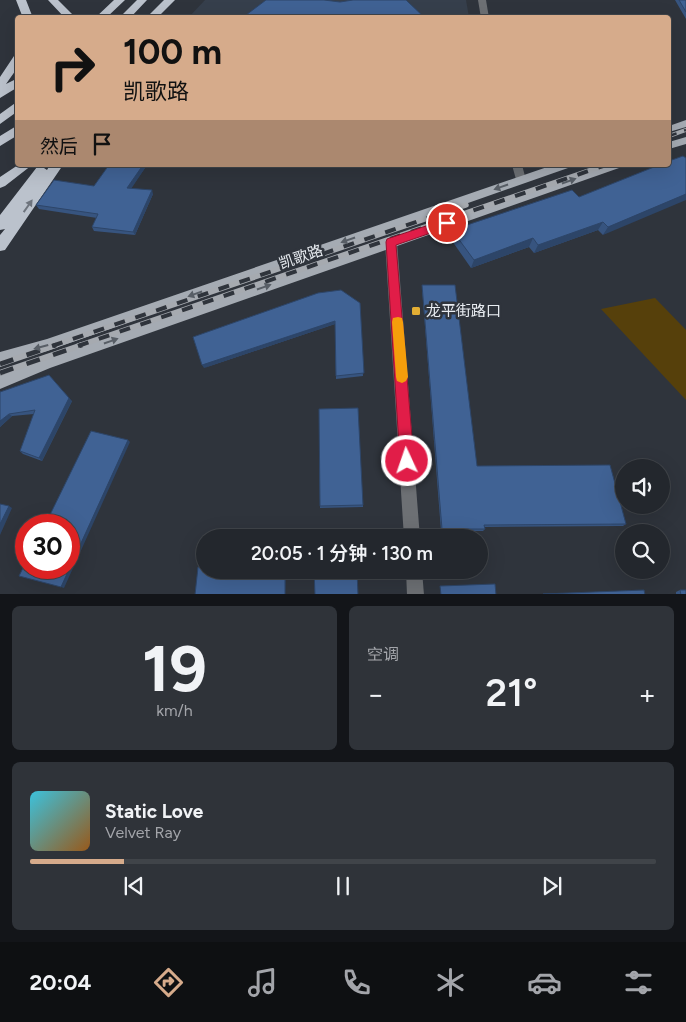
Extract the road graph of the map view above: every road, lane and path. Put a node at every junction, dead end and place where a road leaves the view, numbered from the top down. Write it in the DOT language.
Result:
graph roads {
  1 [pos="21,0"];
  2 [pos="53,0"];
  3 [pos="120,0"];
  4 [pos="142,0"];
  5 [pos="170,0"];
  6 [pos="178,0"];
  7 [pos="482,0"];
  8 [pos="27,15"];
  9 [pos="68,15"];
  10 [pos="103,15"];
  11 [pos="127,15"];
  12 [pos="154,15"];
  13 [pos="166,15"];
  14 [pos="484,15"];
  15 [pos="15,62"];
  16 [pos="15,83"];
  17 [pos="0,85"];
  18 [pos="0,94"];
  19 [pos="15,108"];
  20 [pos="0,120"];
  21 [pos="686,123"];
  22 [pos="671,128"];
  23 [pos="15,131"];
  24 [pos="686,140"];
  25 [pos="0,142"];
  26 [pos="671,145"];
  27 [pos="23,167"];
  28 [pos="43,167"];
  29 [pos="55,167"];
  30 [pos="518,167"];
  31 [pos="558,167"];
  32 [pos="608,167"];
  33 [pos="521,180"];
  34 [pos="0,183"];
  35 [pos="1,224"];
  36 [pos="391,242"];
  37 [pos="0,246"];
  38 [pos="0,358"];
  39 [pos="0,383"];
  40 [pos="411,529"];
  41 [pos="415,579"];
  42 [pos="416,594"];
  1 -- 8 [label="highway"];
  2 -- 9 [label="highway"];
  3 -- 10 [label="highway"];
  4 -- 11 [label="highway"];
  5 -- 12 [label="highway"];
  6 -- 13 [label="highway"];
  7 -- 14 [label="street"];
  15 -- 17 [label="highway"];
  16 -- 18 [label="highway"];
  19 -- 20 [label="highway"];
  21 -- 22 [label="main road"];
  23 -- 25 [label="highway"];
  24 -- 26 [label="main road"];
  27 -- 34 [label="highway"];
  28 -- 35 [label="highway"];
  37 -- 29 [label="highway, one-way"];
  30 -- 33 [label="street"];
  31 -- 33 [label="main road, 凯歌路"];
  36 -- 32 [label="main road, 凯歌路, one-way"];
  33 -- 38 [label="main road, 凯歌路, one-way"];
  39 -- 36 [label="main road, 凯歌路, one-way"];
  36 -- 40 [label="street"];
  41 -- 42 [label="street"];
}
